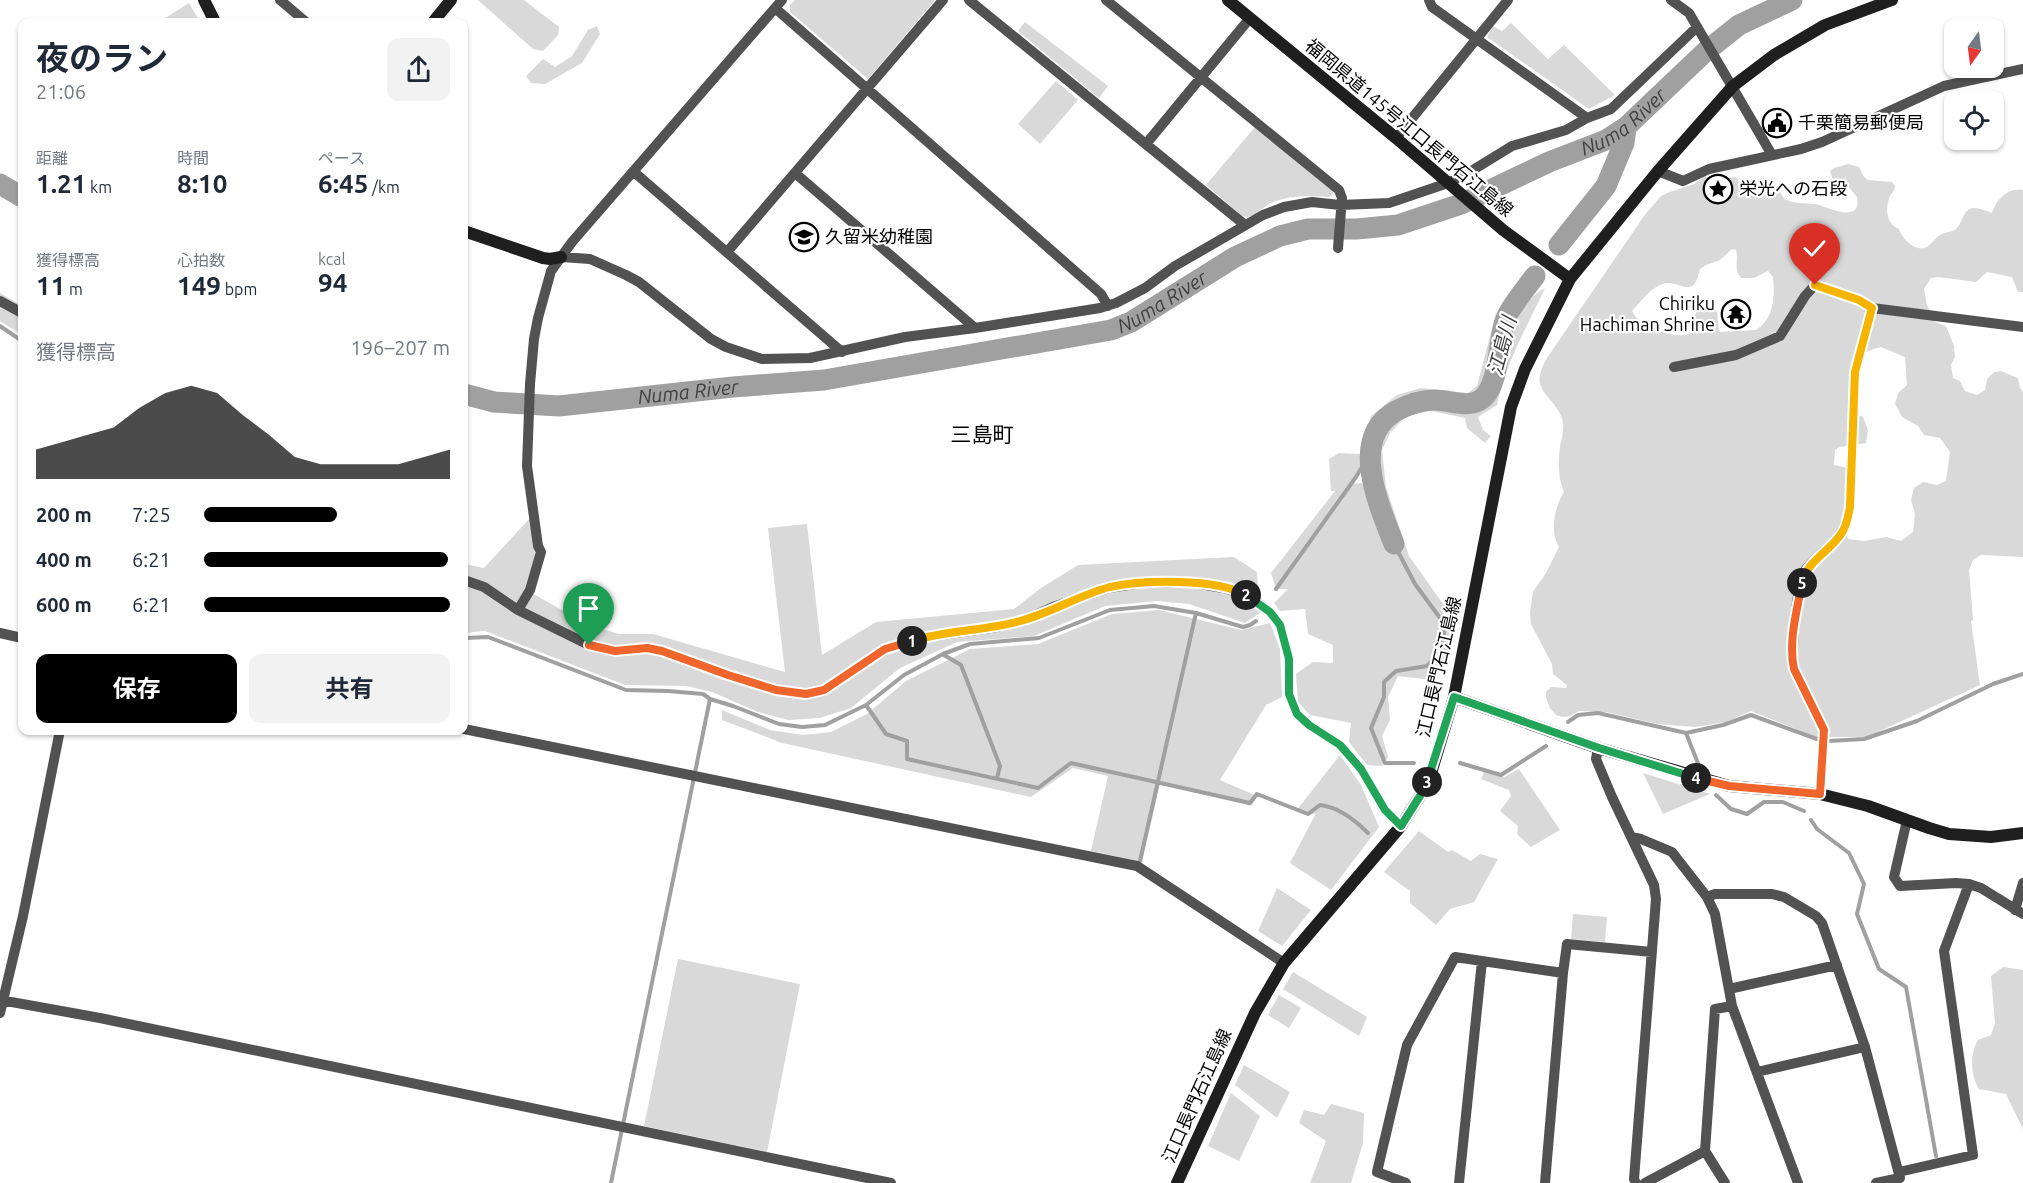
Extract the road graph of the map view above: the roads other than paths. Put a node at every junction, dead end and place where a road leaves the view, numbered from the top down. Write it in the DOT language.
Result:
graph roads {
  1 [pos="204,0"];
  2 [pos="280,0"];
  3 [pos="943,0"];
  4 [pos="969,0"];
  5 [pos="1106,0"];
  6 [pos="1228,0"];
  7 [pos="1429,0"];
  8 [pos="1508,0"];
  9 [pos="1671,0"];
  10 [pos="1892,0"];
  11 [pos="444,2"];
  12 [pos="779,4"];
  13 [pos="213,18"];
  14 [pos="301,18"];
  15 [pos="435,18"];
  16 [pos="1250,18"];
  17 [pos="1699,31"];
  18 [pos="1476,38"];
  19 [pos="2023,69"];
  20 [pos="1201,76"];
  21 [pos="1733,86"];
  22 [pos="866,89"];
  23 [pos="1587,118"];
  24 [pos="1396,138"];
  25 [pos="1146,144"];
  26 [pos="1772,155"];
  27 [pos="1658,171"];
  28 [pos="634,172"];
  29 [pos="795,173"];
  30 [pos="1451,185"];
  31 [pos="1340,205"];
  32 [pos="1245,225"];
  33 [pos="468,232"];
  34 [pos="1338,248"];
  35 [pos="727,252"];
  36 [pos="561,257"];
  37 [pos="1570,279"];
  38 [pos="0,301"];
  39 [pos="1108,306"];
  40 [pos="1872,308"];
  41 [pos="18,312"];
  42 [pos="2023,327"];
  43 [pos="975,328"];
  44 [pos="842,352"];
  45 [pos="1674,367"];
  46 [pos="468,581"];
  47 [pos="518,610"];
  48 [pos="0,633"];
  49 [pos="18,637"];
  50 [pos="1454,697"];
  51 [pos="468,730"];
  52 [pos="59,735"];
  53 [pos="1599,748"];
  54 [pos="1820,794"];
  55 [pos="1907,820"];
  56 [pos="1401,826"];
  57 [pos="2023,833"];
  58 [pos="1631,837"];
  59 [pos="2023,883"];
  60 [pos="1969,884"];
  61 [pos="1707,897"];
  62 [pos="2019,912"];
  63 [pos="1652,951"];
  64 [pos="1482,961"];
  65 [pos="1284,963"];
  66 [pos="1838,965"];
  67 [pos="1563,973"];
  68 [pos="1729,989"];
  69 [pos="1,1000"];
  70 [pos="1732,1006"];
  71 [pos="0,1013"];
  72 [pos="1865,1047"];
  73 [pos="1757,1072"];
  74 [pos="1705,1151"];
  75 [pos="1899,1172"];
  76 [pos="891,1183"];
  77 [pos="1177,1183"];
  78 [pos="1406,1183"];
  79 [pos="1460,1183"];
  80 [pos="1545,1183"];
  81 [pos="1636,1183"];
  82 [pos="1645,1183"];
  83 [pos="1725,1183"];
  84 [pos="1798,1183"];
  85 [pos="1876,1183"];
  1 -- 13 [label="main road"];
  2 -- 14 [label="street"];
  3 -- 22 [label="street"];
  4 -- 25 [label="street"];
  5 -- 20 [label="street"];
  6 -- 16 [label="main road, 福岡県道145号江口長門石江島線"];
  7 -- 18 [label="street"];
  8 -- 18 [label="street"];
  9 -- 17 [label="street"];
  10 -- 21 [label="main road, 江口長門石江島線"];
  11 -- 15 [label="main road"];
  12 -- 22 [label="street"];
  12 -- 28 [label="street"];
  16 -- 20 [label="street"];
  16 -- 24 [label="main road, 福岡県道145号江口長門石江島線"];
  17 -- 21 [label="street"];
  17 -- 23 [label="street"];
  18 -- 23 [label="street"];
  18 -- 24 [label="street"];
  19 -- 26 [label="street"];
  20 -- 25 [label="street"];
  20 -- 31 [label="street"];
  21 -- 26 [label="street"];
  21 -- 27 [label="main road, 江口長門石江島線"];
  22 -- 29 [label="street"];
  22 -- 39 [label="street"];
  23 -- 30 [label="street"];
  24 -- 30 [label="main road, 福岡県道145号江口長門石江島線"];
  25 -- 32 [label="street"];
  26 -- 27 [label="street"];
  27 -- 37 [label="main road, 江口長門石江島線"];
  28 -- 35 [label="street"];
  28 -- 36 [label="street"];
  29 -- 35 [label="street"];
  29 -- 43 [label="street"];
  30 -- 31 [label="street"];
  30 -- 37 [label="main road, 福岡県道145号江口長門石江島線"];
  31 -- 32 [label="street"];
  31 -- 34 [label="street"];
  32 -- 39 [label="street"];
  33 -- 36 [label="main road"];
  35 -- 44 [label="street"];
  36 -- 44 [label="street"];
  36 -- 47 [label="street"];
  37 -- 50 [label="main road, 江口長門石江島線"];
  38 -- 41 [label="street"];
  39 -- 43 [label="street"];
  40 -- 42 [label="street"];
  40 -- 45 [label="street"];
  40 -- 54 [label="street"];
  43 -- 44 [label="street"];
  46 -- 47 [label="street"];
  47 -- 56 [label="street"];
  48 -- 49 [label="street"];
  50 -- 53 [label="main road"];
  50 -- 56 [label="main road, 江口長門石江島線"];
  51 -- 65 [label="street"];
  52 -- 69 [label="street"];
  53 -- 54 [label="main road"];
  53 -- 58 [label="street"];
  54 -- 55 [label="main road"];
  55 -- 57 [label="main road"];
  55 -- 60 [label="street"];
  56 -- 65 [label="main road, 江口長門石江島線"];
  58 -- 61 [label="street"];
  58 -- 63 [label="street"];
  59 -- 62 [label="street"];
  60 -- 62 [label="street"];
  60 -- 75 [label="street"];
  61 -- 66 [label="street"];
  61 -- 68 [label="street"];
  63 -- 67 [label="street"];
  63 -- 81 [label="street"];
  64 -- 67 [label="street"];
  64 -- 78 [label="street"];
  64 -- 79 [label="street"];
  65 -- 77 [label="main road, 江口長門石江島線"];
  66 -- 68 [label="street"];
  66 -- 72 [label="street"];
  67 -- 80 [label="street"];
  68 -- 70 [label="street"];
  69 -- 71 [label="street"];
  69 -- 76 [label="street"];
  70 -- 73 [label="street"];
  70 -- 74 [label="street"];
  72 -- 73 [label="street"];
  72 -- 75 [label="street"];
  73 -- 84 [label="street"];
  74 -- 82 [label="street"];
  74 -- 83 [label="street"];
  75 -- 85 [label="street"];
}
